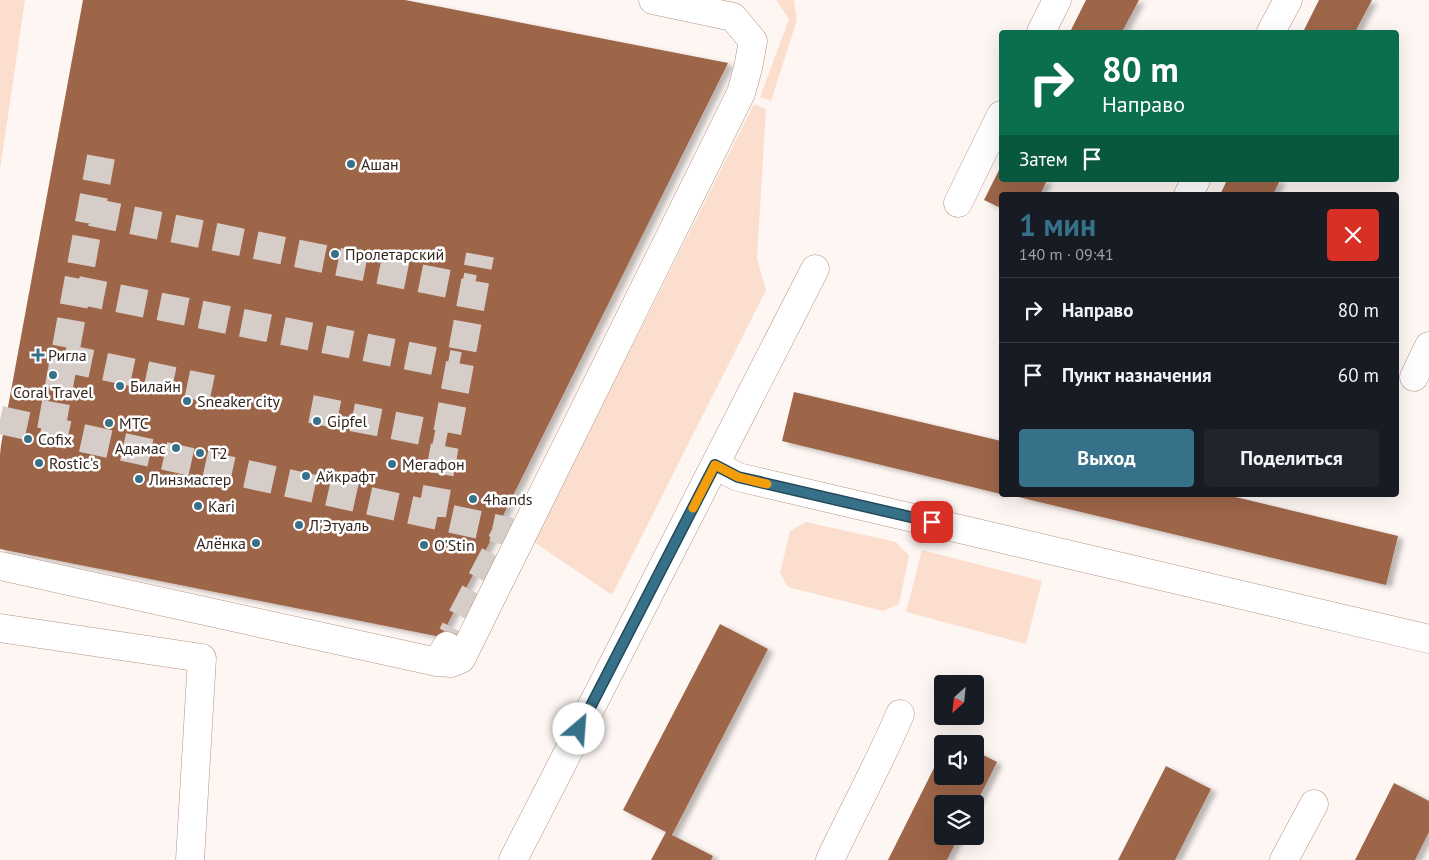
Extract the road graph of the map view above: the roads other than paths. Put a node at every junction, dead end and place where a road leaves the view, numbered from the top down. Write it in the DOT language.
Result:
graph roads {
  1 [pos="652,0"];
  2 [pos="1057,0"];
  3 [pos="1288,0"];
  4 [pos="1042,30"];
  5 [pos="1272,30"];
  6 [pos="999,118"];
  7 [pos="958,203"];
  8 [pos="815,268"];
  9 [pos="1429,346"];
  10 [pos="1414,377"];
  11 [pos="715,465"];
  12 [pos="0,566"];
  13 [pos="0,628"];
  14 [pos="452,635"];
  15 [pos="1429,639"];
  16 [pos="437,662"];
  17 [pos="900,714"];
  18 [pos="1314,804"];
  19 [pos="190,860"];
  20 [pos="513,860"];
  21 [pos="830,860"];
  22 [pos="1284,860"];
  1 -- 16 [label="lane"];
  2 -- 4 [label="lane"];
  3 -- 5 [label="lane"];
  6 -- 7 [label="lane"];
  8 -- 11 [label="lane"];
  9 -- 10 [label="lane"];
  11 -- 15 [label="lane"];
  11 -- 20 [label="lane"];
  12 -- 16 [label="lane"];
  13 -- 19 [label="lane"];
  14 -- 16 [label="lane"];
  17 -- 21 [label="lane"];
  18 -- 22 [label="lane"];
}
